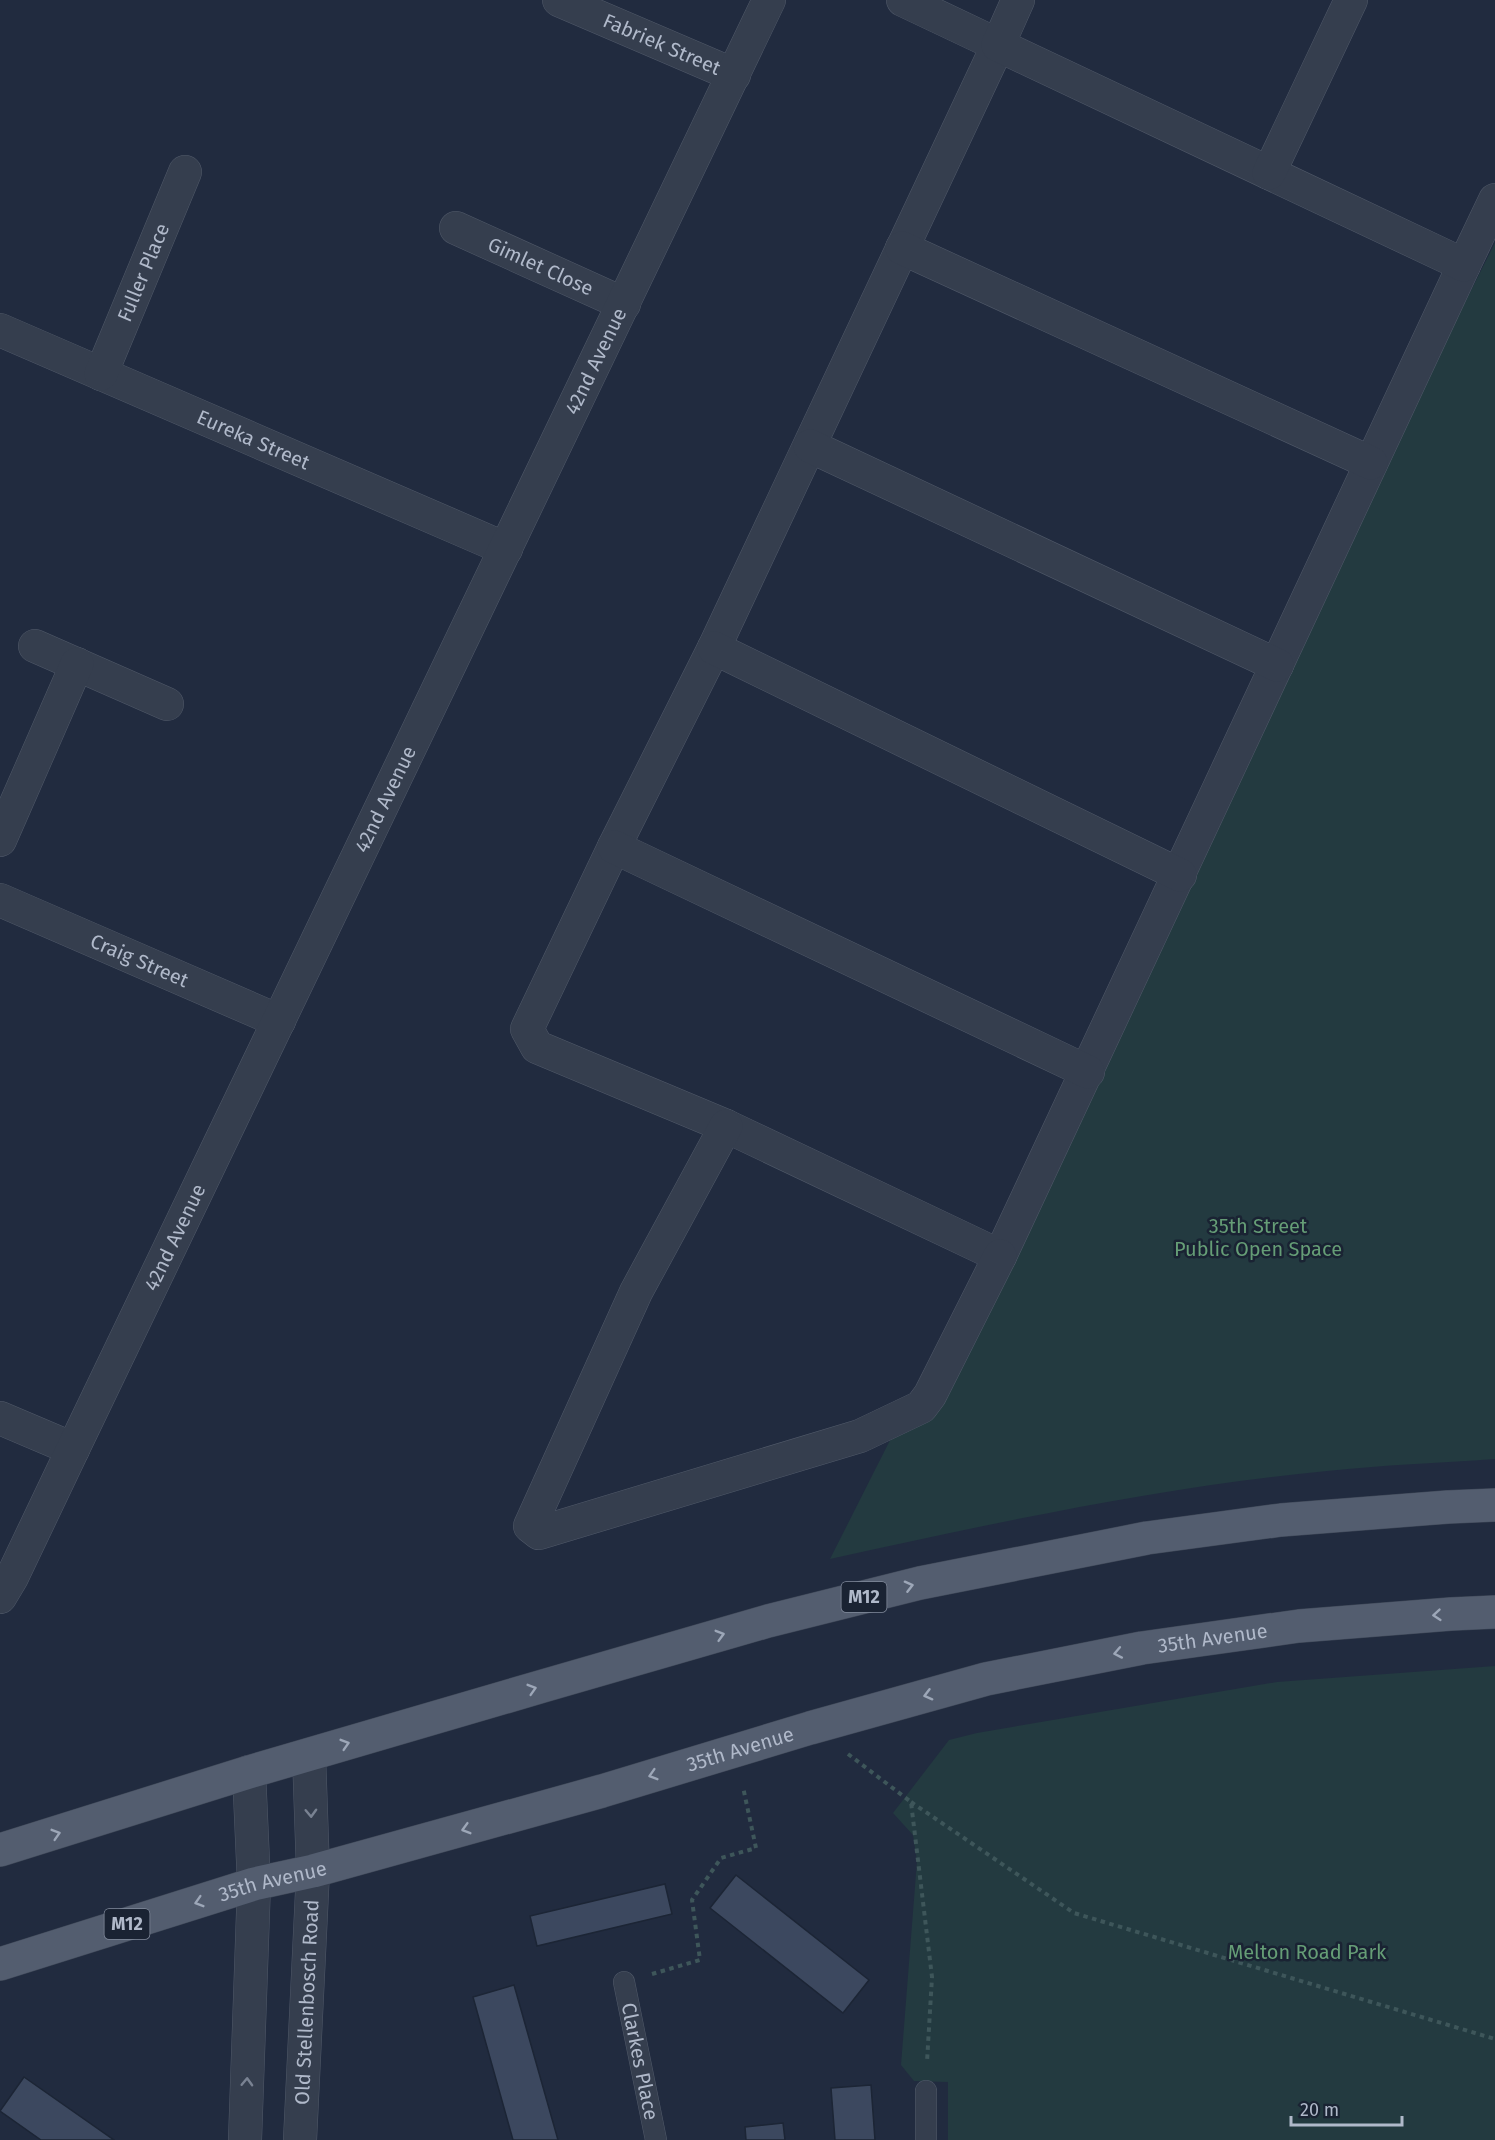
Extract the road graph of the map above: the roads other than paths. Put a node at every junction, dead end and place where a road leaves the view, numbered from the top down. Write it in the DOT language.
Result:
graph roads {
  1 [pos="559,0"];
  2 [pos="769,0"];
  3 [pos="903,0"];
  4 [pos="1018,0"];
  5 [pos="1351,0"];
  6 [pos="998,45"];
  7 [pos="734,75"];
  8 [pos="186,172"];
  9 [pos="1269,173"];
  10 [pos="1495,200"];
  11 [pos="456,228"];
  12 [pos="902,248"];
  13 [pos="1464,265"];
  14 [pos="624,304"];
  15 [pos="0,330"];
  16 [pos="101,374"];
  17 [pos="810,446"];
  18 [pos="1371,463"];
  19 [pos="506,549"];
  20 [pos="35,646"];
  21 [pos="714,648"];
  22 [pos="76,664"];
  23 [pos="1277,665"];
  24 [pos="167,704"];
  25 [pos="9,796"];
  26 [pos="0,840"];
  27 [pos="614,848"];
  28 [pos="1180,875"];
  29 [pos="0,900"];
  30 [pos="279,1021"];
  31 [pos="1088,1072"];
  32 [pos="726,1126"];
  33 [pos="1000,1256"];
  34 [pos="0,1418"];
  35 [pos="73,1449"];
  36 [pos="1495,1505"];
  37 [pos="0,1597"];
  38 [pos="1495,1612"];
  39 [pos="309,1755"];
  40 [pos="249,1772"];
  41 [pos="0,1850"];
  42 [pos="312,1871"];
  43 [pos="254,1884"];
  44 [pos="0,1964"];
  45 [pos="624,1982"];
  46 [pos="926,2091"];
  47 [pos="245,2140"];
  48 [pos="300,2140"];
  49 [pos="656,2140"];
  50 [pos="926,2140"];
  1 -- 7 [label="street, Fabriek Street"];
  2 -- 7 [label="street, 42nd Avenue"];
  3 -- 6 [label="street"];
  4 -- 6 [label="street"];
  5 -- 9 [label="street"];
  6 -- 9 [label="street"];
  6 -- 12 [label="street"];
  7 -- 14 [label="street, 42nd Avenue"];
  8 -- 16 [label="street, Fuller Place"];
  9 -- 13 [label="street"];
  10 -- 13 [label="street"];
  11 -- 14 [label="street, Gimlet Close"];
  12 -- 17 [label="street"];
  12 -- 18 [label="street"];
  13 -- 18 [label="street"];
  14 -- 19 [label="street, 42nd Avenue"];
  15 -- 16 [label="street, Eureka Street"];
  16 -- 19 [label="street, Eureka Street"];
  17 -- 21 [label="street"];
  17 -- 23 [label="street"];
  18 -- 23 [label="street"];
  19 -- 30 [label="street, 42nd Avenue"];
  20 -- 22 [label="street"];
  21 -- 27 [label="street"];
  21 -- 28 [label="street"];
  22 -- 24 [label="street"];
  22 -- 25 [label="street"];
  23 -- 28 [label="street"];
  25 -- 26 [label="street"];
  27 -- 31 [label="street"];
  27 -- 32 [label="street"];
  28 -- 31 [label="street"];
  29 -- 30 [label="street, Craig Street"];
  30 -- 35 [label="street, 42nd Avenue"];
  31 -- 33 [label="street"];
  32 -- 33 [label="street"];
  32 -- 33 [label="street"];
  34 -- 35 [label="street"];
  35 -- 37 [label="street, 42nd Avenue"];
  39 -- 36 [label="main road, M12, one-way"];
  38 -- 42 [label="main road, 35th Avenue / M12, one-way"];
  39 -- 40 [label="main road, M12"];
  39 -- 42 [label="street, Old Stellenbosch Road, one-way"];
  41 -- 40 [label="main road, M12, one-way"];
  40 -- 43 [label="street"];
  42 -- 43 [label="main road, 35th Avenue / M12"];
  42 -- 48 [label="street, Old Stellenbosch Road"];
  43 -- 44 [label="main road, 35th Avenue / M12, one-way"];
  47 -- 43 [label="street, one-way"];
  45 -- 49 [label="lane, Clarkes Place"];
  46 -- 50 [label="lane"];
}
